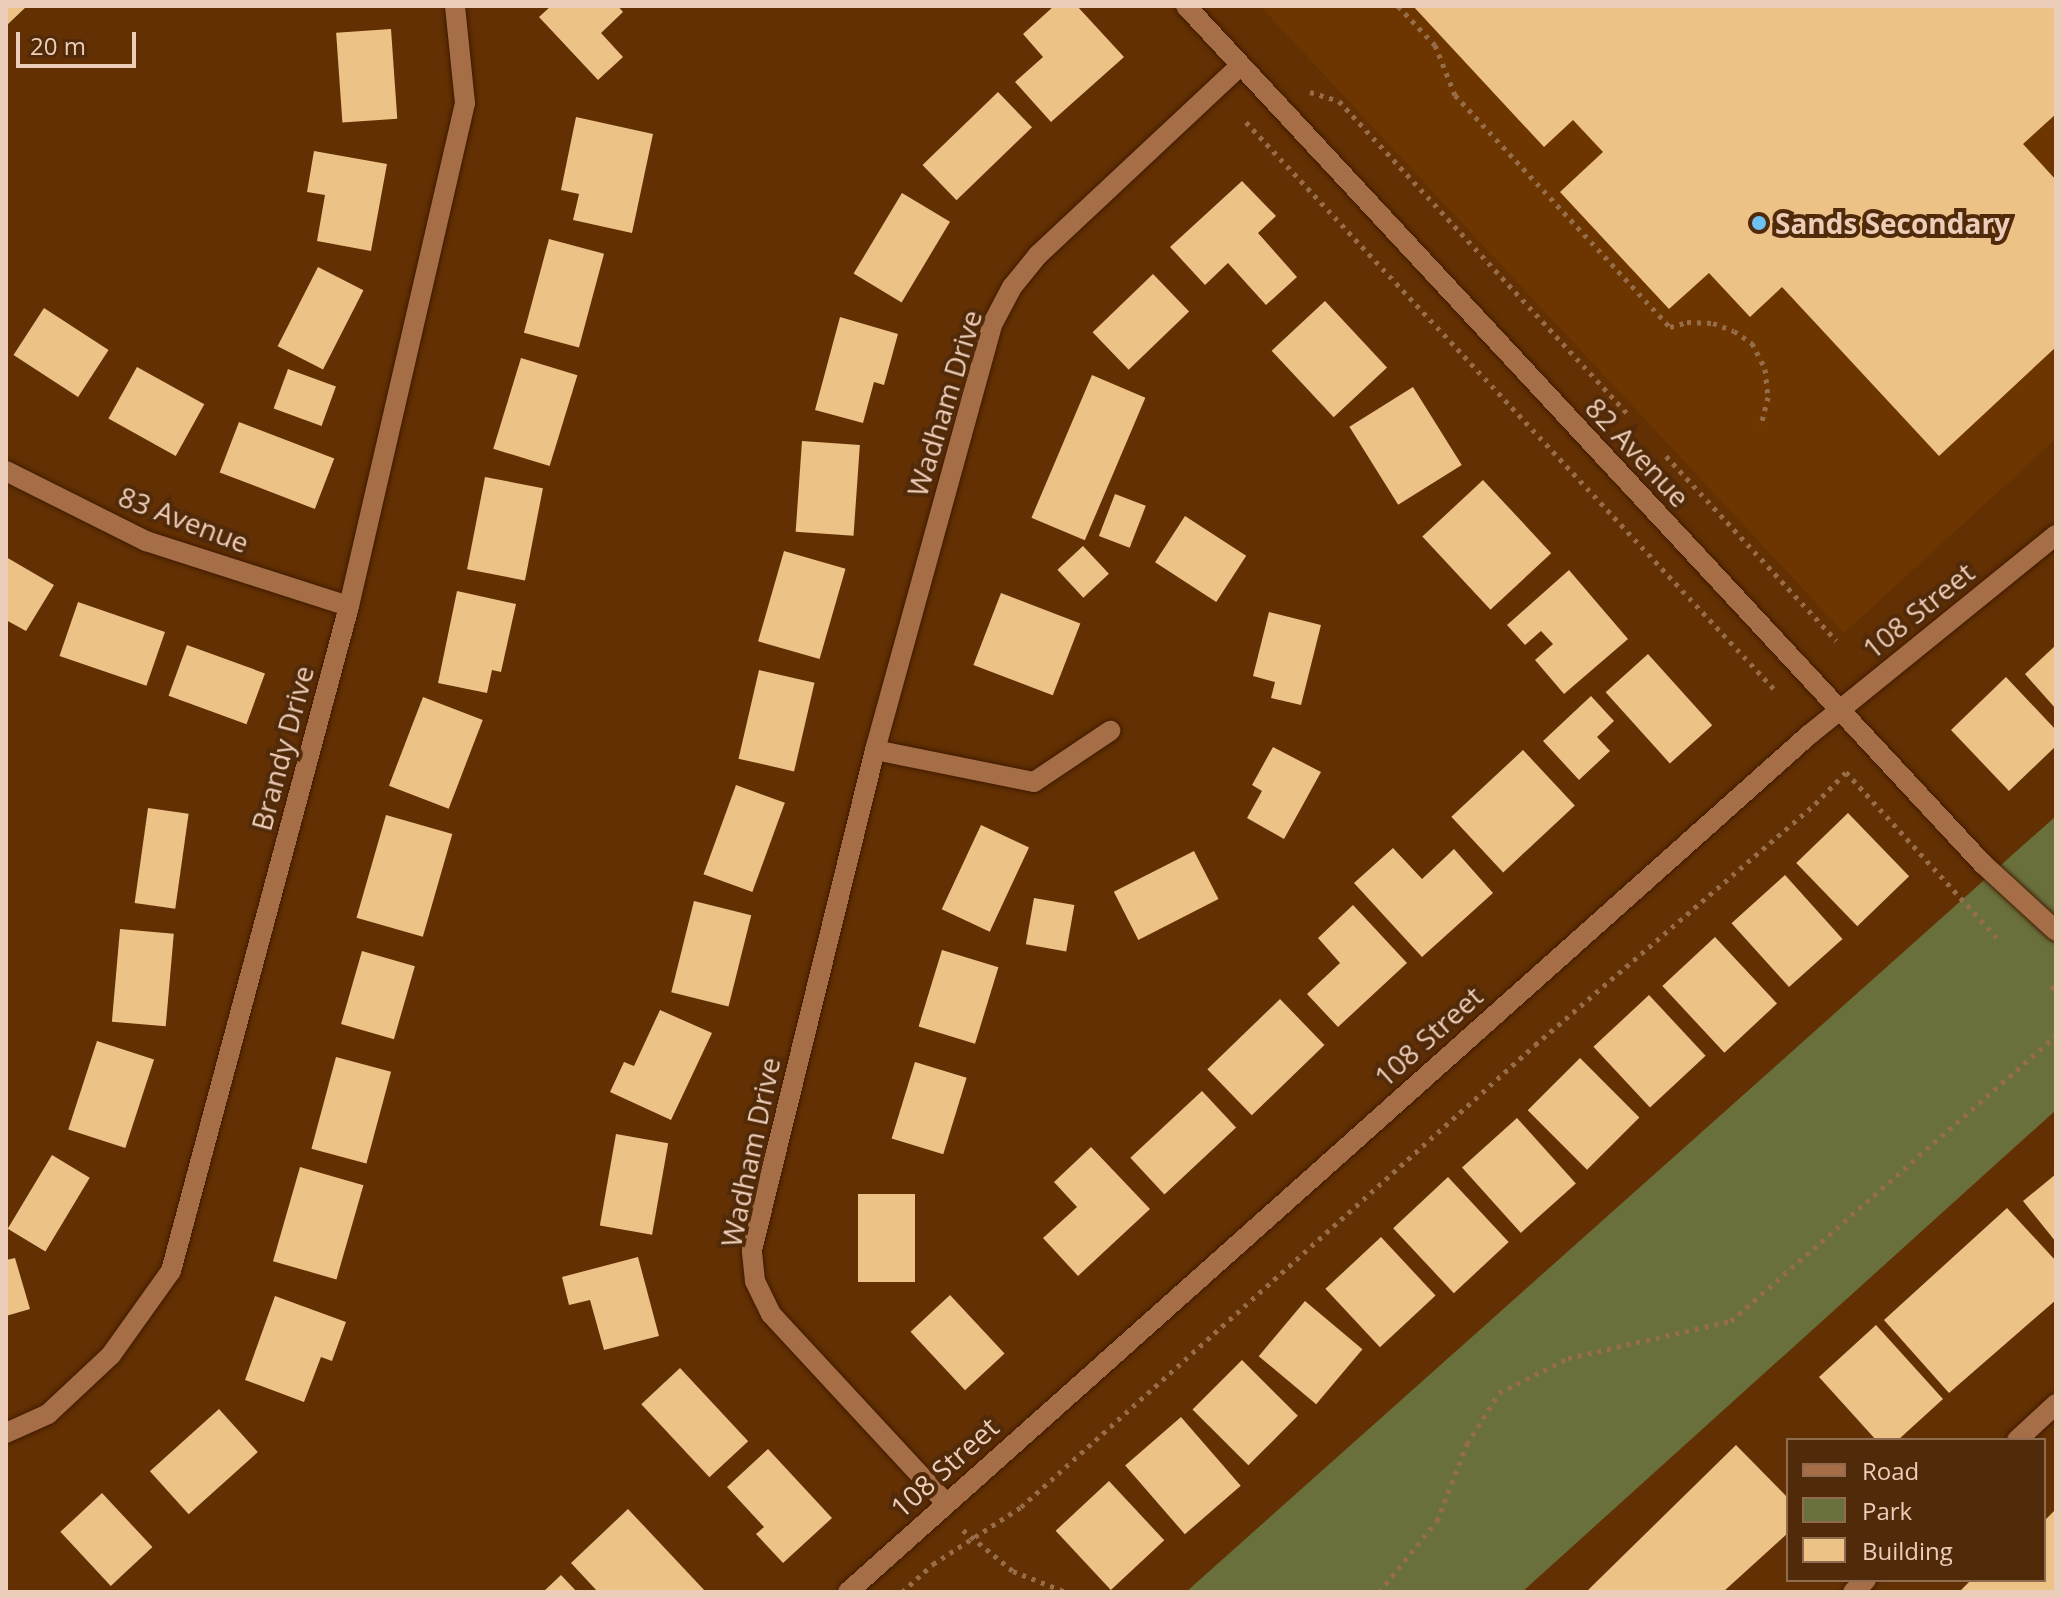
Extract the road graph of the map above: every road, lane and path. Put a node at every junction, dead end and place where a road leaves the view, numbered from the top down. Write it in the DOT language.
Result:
graph roads {
  1 [pos="455,6"];
  2 [pos="1186,6"];
  3 [pos="1398,6"];
  4 [pos="1239,67"];
  5 [pos="1300,81"];
  6 [pos="1246,122"];
  7 [pos="1627,413"];
  8 [pos="1761,426"];
  9 [pos="1666,456"];
  10 [pos="6,471"];
  11 [pos="2056,535"];
  12 [pos="349,606"];
  13 [pos="1836,640"];
  14 [pos="1774,689"];
  15 [pos="1839,709"];
  16 [pos="1110,731"];
  17 [pos="875,750"];
  18 [pos="2056,931"];
  19 [pos="1998,939"];
  20 [pos="2056,1035"];
  21 [pos="2056,1404"];
  22 [pos="6,1433"];
  23 [pos="2019,1438"];
  24 [pos="946,1503"];
  25 [pos="962,1529"];
  26 [pos="971,1540"];
  27 [pos="848,1592"];
  28 [pos="902,1592"];
  29 [pos="1066,1592"];
  30 [pos="1379,1592"];
  1 -- 12 [label="street, Brandy Drive"];
  2 -- 4 [label="street, 82 Avenue"];
  3 -- 8 [label="path"];
  4 -- 15 [label="street, 82 Avenue"];
  4 -- 17 [label="street, Wadham Drive"];
  5 -- 7 [label="path"];
  6 -- 14 [label="path"];
  9 -- 13 [label="path"];
  10 -- 12 [label="street, 83 Avenue"];
  11 -- 15 [label="street, 108 Street"];
  12 -- 22 [label="street, Brandy Drive"];
  15 -- 18 [label="street, 82 Avenue"];
  15 -- 24 [label="street, 108 Street"];
  16 -- 17 [label="street"];
  17 -- 24 [label="street, Wadham Drive"];
  19 -- 26 [label="path"];
  20 -- 30 [label="path"];
  21 -- 23 [label="street"];
  24 -- 27 [label="street, 108 Street"];
  25 -- 26 [label="path"];
  26 -- 28 [label="path"];
  26 -- 29 [label="path"];
}
